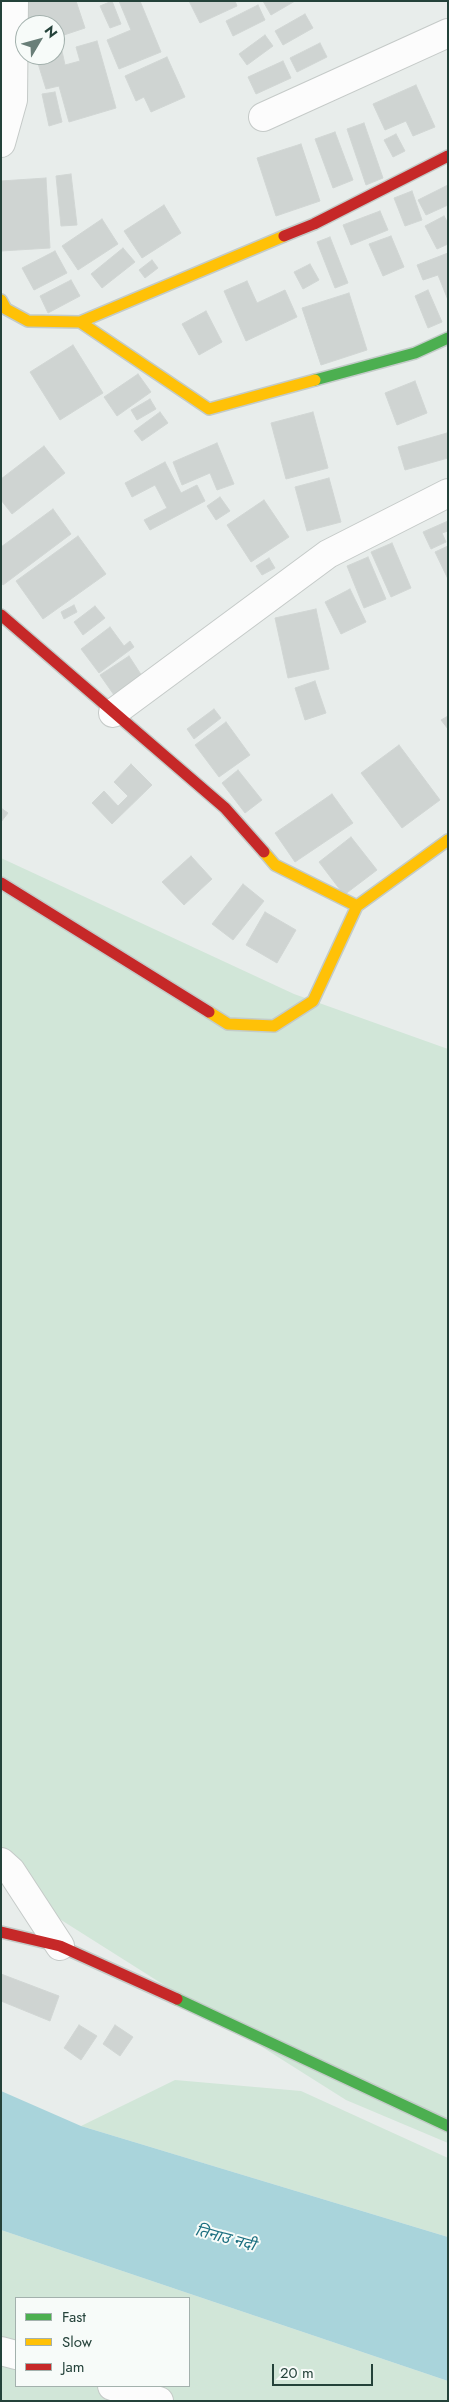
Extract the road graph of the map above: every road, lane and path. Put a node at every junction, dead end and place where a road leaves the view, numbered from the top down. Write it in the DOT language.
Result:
graph roads {
  1 [pos="14,1"];
  2 [pos="448,33"];
  3 [pos="263,117"];
  4 [pos="1,143"];
  5 [pos="448,156"];
  6 [pos="1,300"];
  7 [pos="80,322"];
  8 [pos="448,338"];
  9 [pos="448,493"];
  10 [pos="1,615"];
  11 [pos="113,713"];
  12 [pos="448,840"];
  13 [pos="1,883"];
  14 [pos="358,906"];
  15 [pos="1,1862"];
  16 [pos="1,1932"];
  17 [pos="60,1946"];
  18 [pos="448,2126"];
  19 [pos="1,2351"];
  20 [pos="15,2356"];
  21 [pos="115,2387"];
  22 [pos="159,2401"];
  1 -- 4 [label="street"];
  2 -- 3 [label="street"];
  5 -- 7 [label="street"];
  6 -- 7 [label="street"];
  7 -- 8 [label="street"];
  9 -- 11 [label="street"];
  10 -- 11 [label="street"];
  11 -- 14 [label="street"];
  12 -- 14 [label="street"];
  13 -- 14 [label="street"];
  15 -- 17 [label="street"];
  16 -- 17 [label="street"];
  17 -- 18 [label="street"];
  19 -- 20 [label="street"];
  21 -- 22 [label="street"];
}
